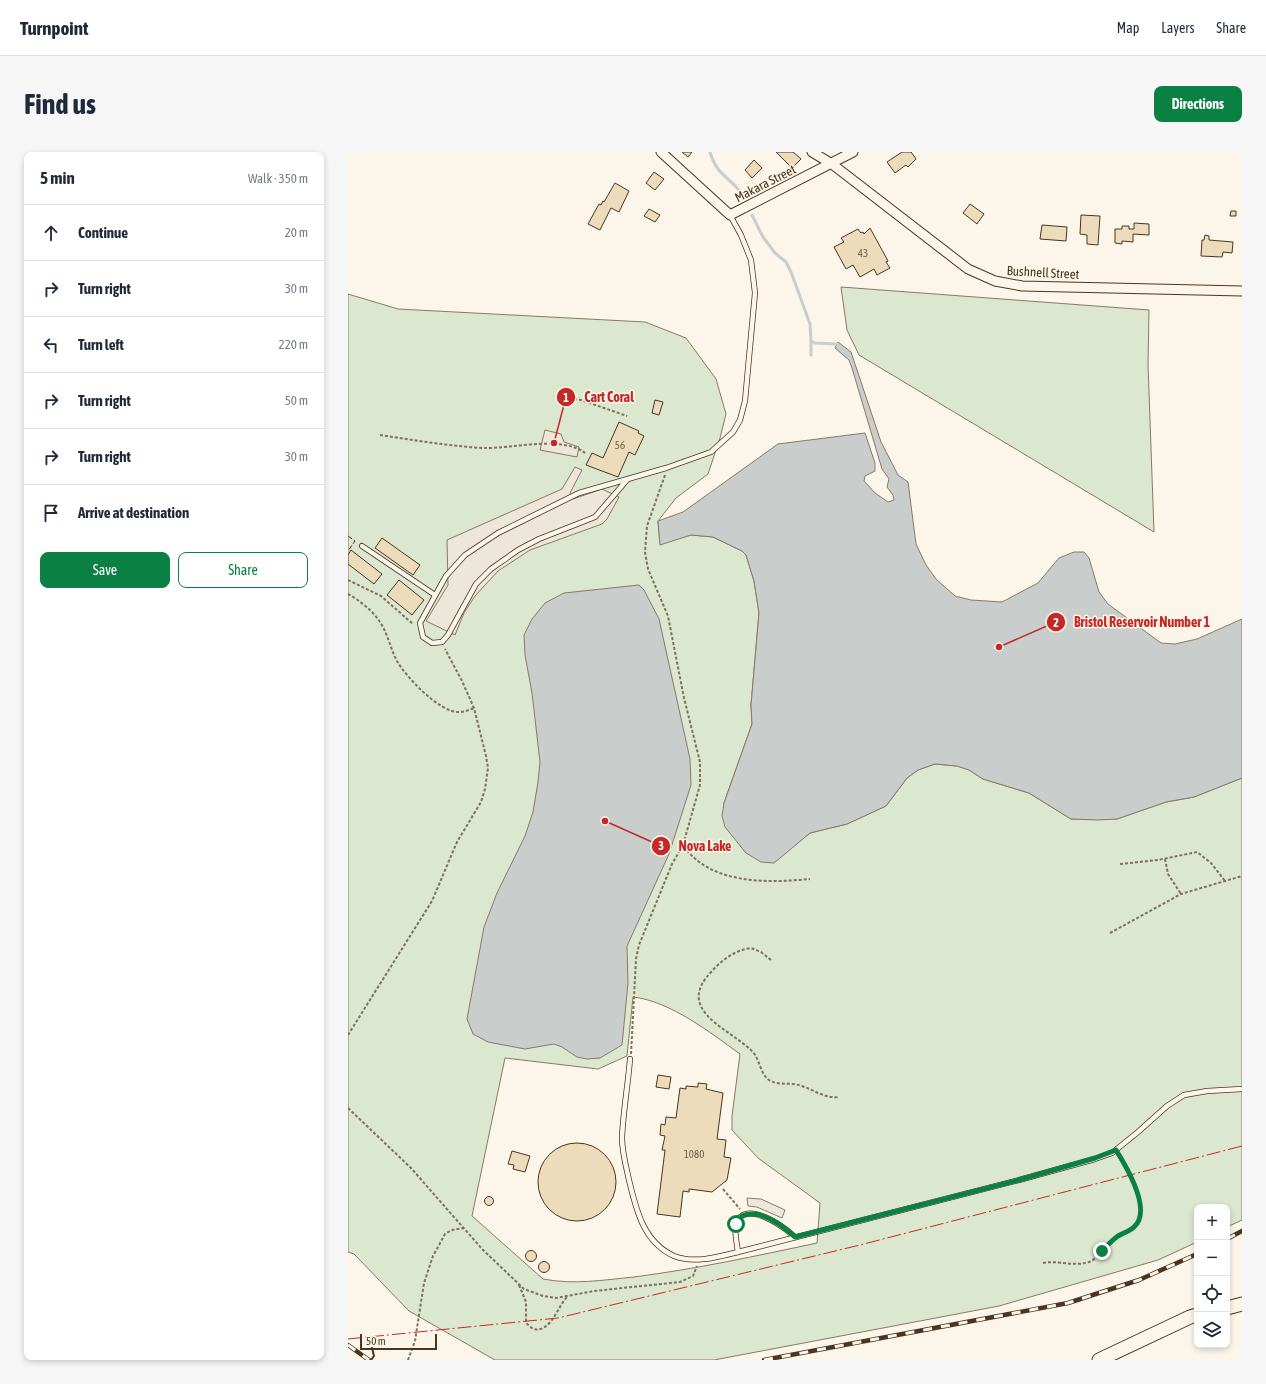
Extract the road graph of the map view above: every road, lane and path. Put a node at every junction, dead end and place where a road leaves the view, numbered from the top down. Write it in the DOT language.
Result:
graph roads {
  1 [pos="661,152"];
  2 [pos="812,152"];
  3 [pos="854,152"];
  4 [pos="832,164"];
  5 [pos="730,215"];
  6 [pos="1242,291"];
  7 [pos="569,398"];
  8 [pos="628,416"];
  9 [pos="380,435"];
  10 [pos="585,453"];
  11 [pos="666,468"];
  12 [pos="626,480"];
  13 [pos="362,546"];
  14 [pos="348,580"];
  15 [pos="348,594"];
  16 [pos="435,595"];
  17 [pos="420,628"];
  18 [pos="442,642"];
  19 [pos="474,708"];
  20 [pos="683,844"];
  21 [pos="1165,859"];
  22 [pos="1120,864"];
  23 [pos="1242,876"];
  24 [pos="810,879"];
  25 [pos="1225,881"];
  26 [pos="1181,894"];
  27 [pos="1110,933"];
  28 [pos="771,960"];
  29 [pos="348,1035"];
  30 [pos="630,1059"];
  31 [pos="1242,1089"];
  32 [pos="839,1096"];
  33 [pos="348,1108"];
  34 [pos="1116,1150"];
  35 [pos="723,1188"];
  36 [pos="744,1215"];
  37 [pos="464,1228"];
  38 [pos="795,1237"];
  39 [pos="738,1252"];
  40 [pos="700,1259"];
  41 [pos="1043,1263"];
  42 [pos="518,1284"];
  43 [pos="569,1296"];
  44 [pos="1242,1304"];
  45 [pos="1230,1307"];
  46 [pos="1194,1316"];
  47 [pos="408,1360"];
  48 [pos="1099,1360"];
  1 -- 5 [label="street"];
  2 -- 4 [label="street, Bushnell Street"];
  3 -- 4 [label="street, Makara Street"];
  4 -- 5 [label="street, Makara Street"];
  4 -- 6 [label="street, Bushnell Street"];
  5 -- 11 [label="lane"];
  7 -- 8 [label="path"];
  9 -- 10 [label="path"];
  11 -- 12 [label="lane"];
  11 -- 20 [label="path"];
  12 -- 16 [label="lane"];
  12 -- 18 [label="lane"];
  13 -- 16 [label="lane"];
  14 -- 17 [label="path"];
  15 -- 19 [label="path"];
  16 -- 17 [label="lane"];
  17 -- 18 [label="lane"];
  18 -- 19 [label="path"];
  19 -- 29 [label="path"];
  20 -- 24 [label="path"];
  20 -- 30 [label="path"];
  21 -- 22 [label="path"];
  21 -- 25 [label="path"];
  21 -- 26 [label="path"];
  23 -- 25 [label="path"];
  25 -- 26 [label="path"];
  26 -- 27 [label="path"];
  28 -- 32 [label="path"];
  30 -- 40 [label="lane"];
  31 -- 34 [label="lane"];
  33 -- 37 [label="path"];
  34 -- 38 [label="lane"];
  34 -- 41 [label="path"];
  35 -- 36 [label="path"];
  36 -- 38 [label="lane"];
  36 -- 39 [label="lane"];
  37 -- 42 [label="path"];
  37 -- 47 [label="path"];
  38 -- 39 [label="lane"];
  39 -- 40 [label="lane"];
  40 -- 43 [label="path"];
  42 -- 43 [label="path"];
  42 -- 43 [label="path"];
  44 -- 45 [label="main road"];
  46 -- 48 [label="main road"];
}
